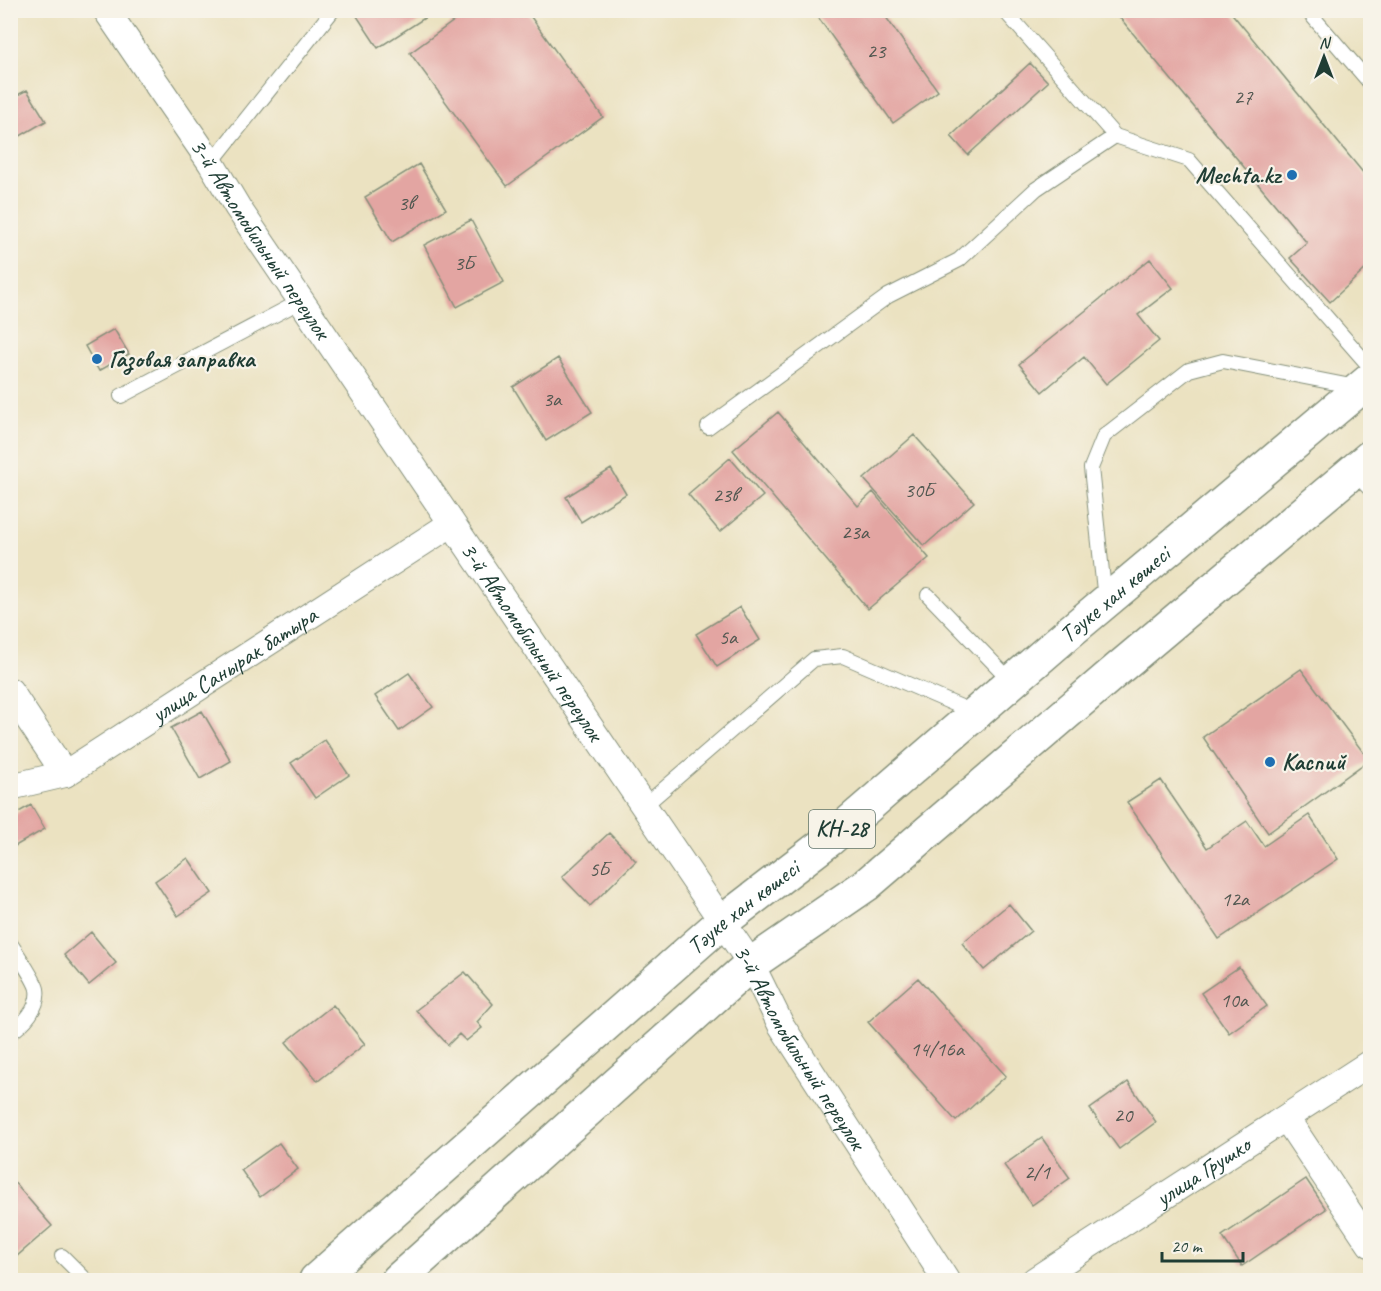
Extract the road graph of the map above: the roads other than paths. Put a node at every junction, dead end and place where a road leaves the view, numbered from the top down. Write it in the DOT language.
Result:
graph roads {
  1 [pos="106,10"];
  2 [pos="333,10"];
  3 [pos="1004,10"];
  4 [pos="1307,10"];
  5 [pos="1371,83"];
  6 [pos="1115,136"];
  7 [pos="211,163"];
  8 [pos="301,301"];
  9 [pos="1367,378"];
  10 [pos="121,396"];
  11 [pos="708,427"];
  12 [pos="1365,472"];
  13 [pos="451,524"];
  14 [pos="928,596"];
  15 [pos="1106,602"];
  16 [pos="1012,682"];
  17 [pos="10,691"];
  18 [pos="975,713"];
  19 [pos="65,774"];
  20 [pos="10,787"];
  21 [pos="643,807"];
  22 [pos="722,922"];
  23 [pos="10,943"];
  24 [pos="751,964"];
  25 [pos="10,1033"];
  26 [pos="1371,1063"];
  27 [pos="1286,1118"];
  28 [pos="1371,1244"];
  29 [pos="62,1256"];
  30 [pos="86,1281"];
  31 [pos="316,1281"];
  32 [pos="398,1281"];
  33 [pos="946,1281"];
  34 [pos="1035,1281"];
  1 -- 7 [label="street, 3-й Автомобильный переулок"];
  2 -- 7 [label="lane"];
  3 -- 6 [label="lane"];
  4 -- 5 [label="lane"];
  6 -- 9 [label="lane"];
  6 -- 11 [label="lane"];
  7 -- 8 [label="street, 3-й Автомобильный переулок"];
  8 -- 10 [label="lane"];
  8 -- 13 [label="street, 3-й Автомобильный переулок"];
  9 -- 15 [label="main road, Тәуке хан көшесі / КН-28"];
  9 -- 15 [label="lane"];
  12 -- 24 [label="main road, Тәуке хан көшесі / КН-28"];
  13 -- 19 [label="street, улица Санырак батыра"];
  13 -- 21 [label="street, 3-й Автомобильный переулок"];
  14 -- 16 [label="lane"];
  15 -- 16 [label="main road, Тәуке хан көшесі / КН-28"];
  16 -- 18 [label="main road, Тәуке хан көшесі / КН-28"];
  17 -- 19 [label="street"];
  18 -- 21 [label="lane"];
  18 -- 22 [label="main road, Тәуке хан көшесі / КН-28"];
  19 -- 20 [label="street, улица Санырак батыра"];
  21 -- 22 [label="street, 3-й Автомобильный переулок"];
  22 -- 24 [label="street, 3-й Автомобильный переулок"];
  22 -- 31 [label="main road, Тәуке хан көшесі / КН-28"];
  23 -- 25 [label="lane"];
  24 -- 32 [label="main road, Тәуке хан көшесі / КН-28"];
  24 -- 33 [label="street, 3-й Автомобильный переулок"];
  26 -- 27 [label="street, улица Грушко"];
  27 -- 28 [label="street"];
  27 -- 34 [label="street, улица Грушко"];
  29 -- 30 [label="lane"];
}
